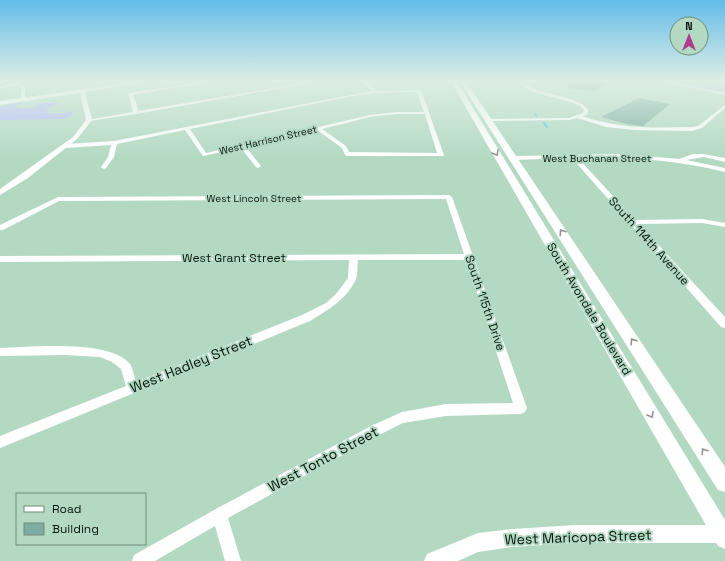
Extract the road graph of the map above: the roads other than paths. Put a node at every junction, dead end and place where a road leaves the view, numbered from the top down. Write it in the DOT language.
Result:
graph roads {
  1 [pos="86,106"];
  2 [pos="135,106"];
  3 [pos="175,106"];
  4 [pos="296,106"];
  5 [pos="424,106"];
  6 [pos="472,106"];
  7 [pos="475,106"];
  8 [pos="584,106"];
  9 [pos="725,106"];
  10 [pos="136,113"];
  11 [pos="426,113"];
  12 [pos="579,117"];
  13 [pos="89,120"];
  14 [pos="482,120"];
  15 [pos="186,128"];
  16 [pos="318,128"];
  17 [pos="114,143"];
  18 [pos="65,146"];
  19 [pos="242,146"];
  20 [pos="574,157"];
  21 [pos="514,158"];
  22 [pos="681,160"];
  23 [pos="725,160"];
  24 [pos="258,166"];
  25 [pos="104,167"];
  26 [pos="725,170"];
  27 [pos="0,193"];
  28 [pos="449,197"];
  29 [pos="632,222"];
  30 [pos="725,225"];
  31 [pos="0,228"];
  32 [pos="469,257"];
  33 [pos="354,258"];
  34 [pos="0,259"];
  35 [pos="725,324"];
  36 [pos="0,352"];
  37 [pos="132,388"];
  38 [pos="521,408"];
  39 [pos="0,442"];
  40 [pos="725,483"];
  41 [pos="219,515"];
  42 [pos="724,536"];
  43 [pos="140,561"];
  44 [pos="233,561"];
  45 [pos="434,561"];
  1 -- 13 [label="street"];
  2 -- 10 [label="street"];
  3 -- 10 [label="street"];
  4 -- 15 [label="street"];
  5 -- 11 [label="street"];
  6 -- 14 [label="main road, South Avondale Boulevard"];
  7 -- 14 [label="main road, South Avondale Boulevard"];
  8 -- 12 [label="street"];
  9 -- 12 [label="street"];
  10 -- 13 [label="street"];
  11 -- 16 [label="street, West Harrison Street"];
  11 -- 16 [label="street"];
  12 -- 14 [label="street"];
  13 -- 18 [label="street"];
  14 -- 21 [label="main road, South Avondale Boulevard"];
  14 -- 42 [label="main road, South Avondale Boulevard, one-way"];
  15 -- 17 [label="street"];
  15 -- 19 [label="street, West Harrison Street"];
  16 -- 19 [label="street, West Harrison Street"];
  17 -- 18 [label="street"];
  17 -- 25 [label="street"];
  18 -- 27 [label="street"];
  19 -- 24 [label="street"];
  20 -- 21 [label="street, West Buchanan Street"];
  20 -- 22 [label="street, West Buchanan Street"];
  20 -- 29 [label="street, South 114th Avenue"];
  40 -- 21 [label="main road, South Avondale Boulevard, one-way"];
  22 -- 23 [label="street, West Buchanan Street"];
  22 -- 26 [label="street, West Buchanan Street"];
  28 -- 31 [label="street, West Lincoln Street"];
  28 -- 32 [label="street, South 115th Drive"];
  29 -- 30 [label="street"];
  29 -- 35 [label="street, South 114th Avenue"];
  32 -- 33 [label="street, West Grant Street"];
  32 -- 38 [label="street, South 115th Drive"];
  33 -- 34 [label="street, West Grant Street"];
  33 -- 37 [label="street, West Hadley Street"];
  36 -- 37 [label="street"];
  37 -- 39 [label="street, West Hadley Street"];
  38 -- 41 [label="street, West Tonto Street"];
  41 -- 43 [label="street, West Tonto Street"];
  41 -- 44 [label="street"];
  42 -- 45 [label="street, West Maricopa Street"];
}
